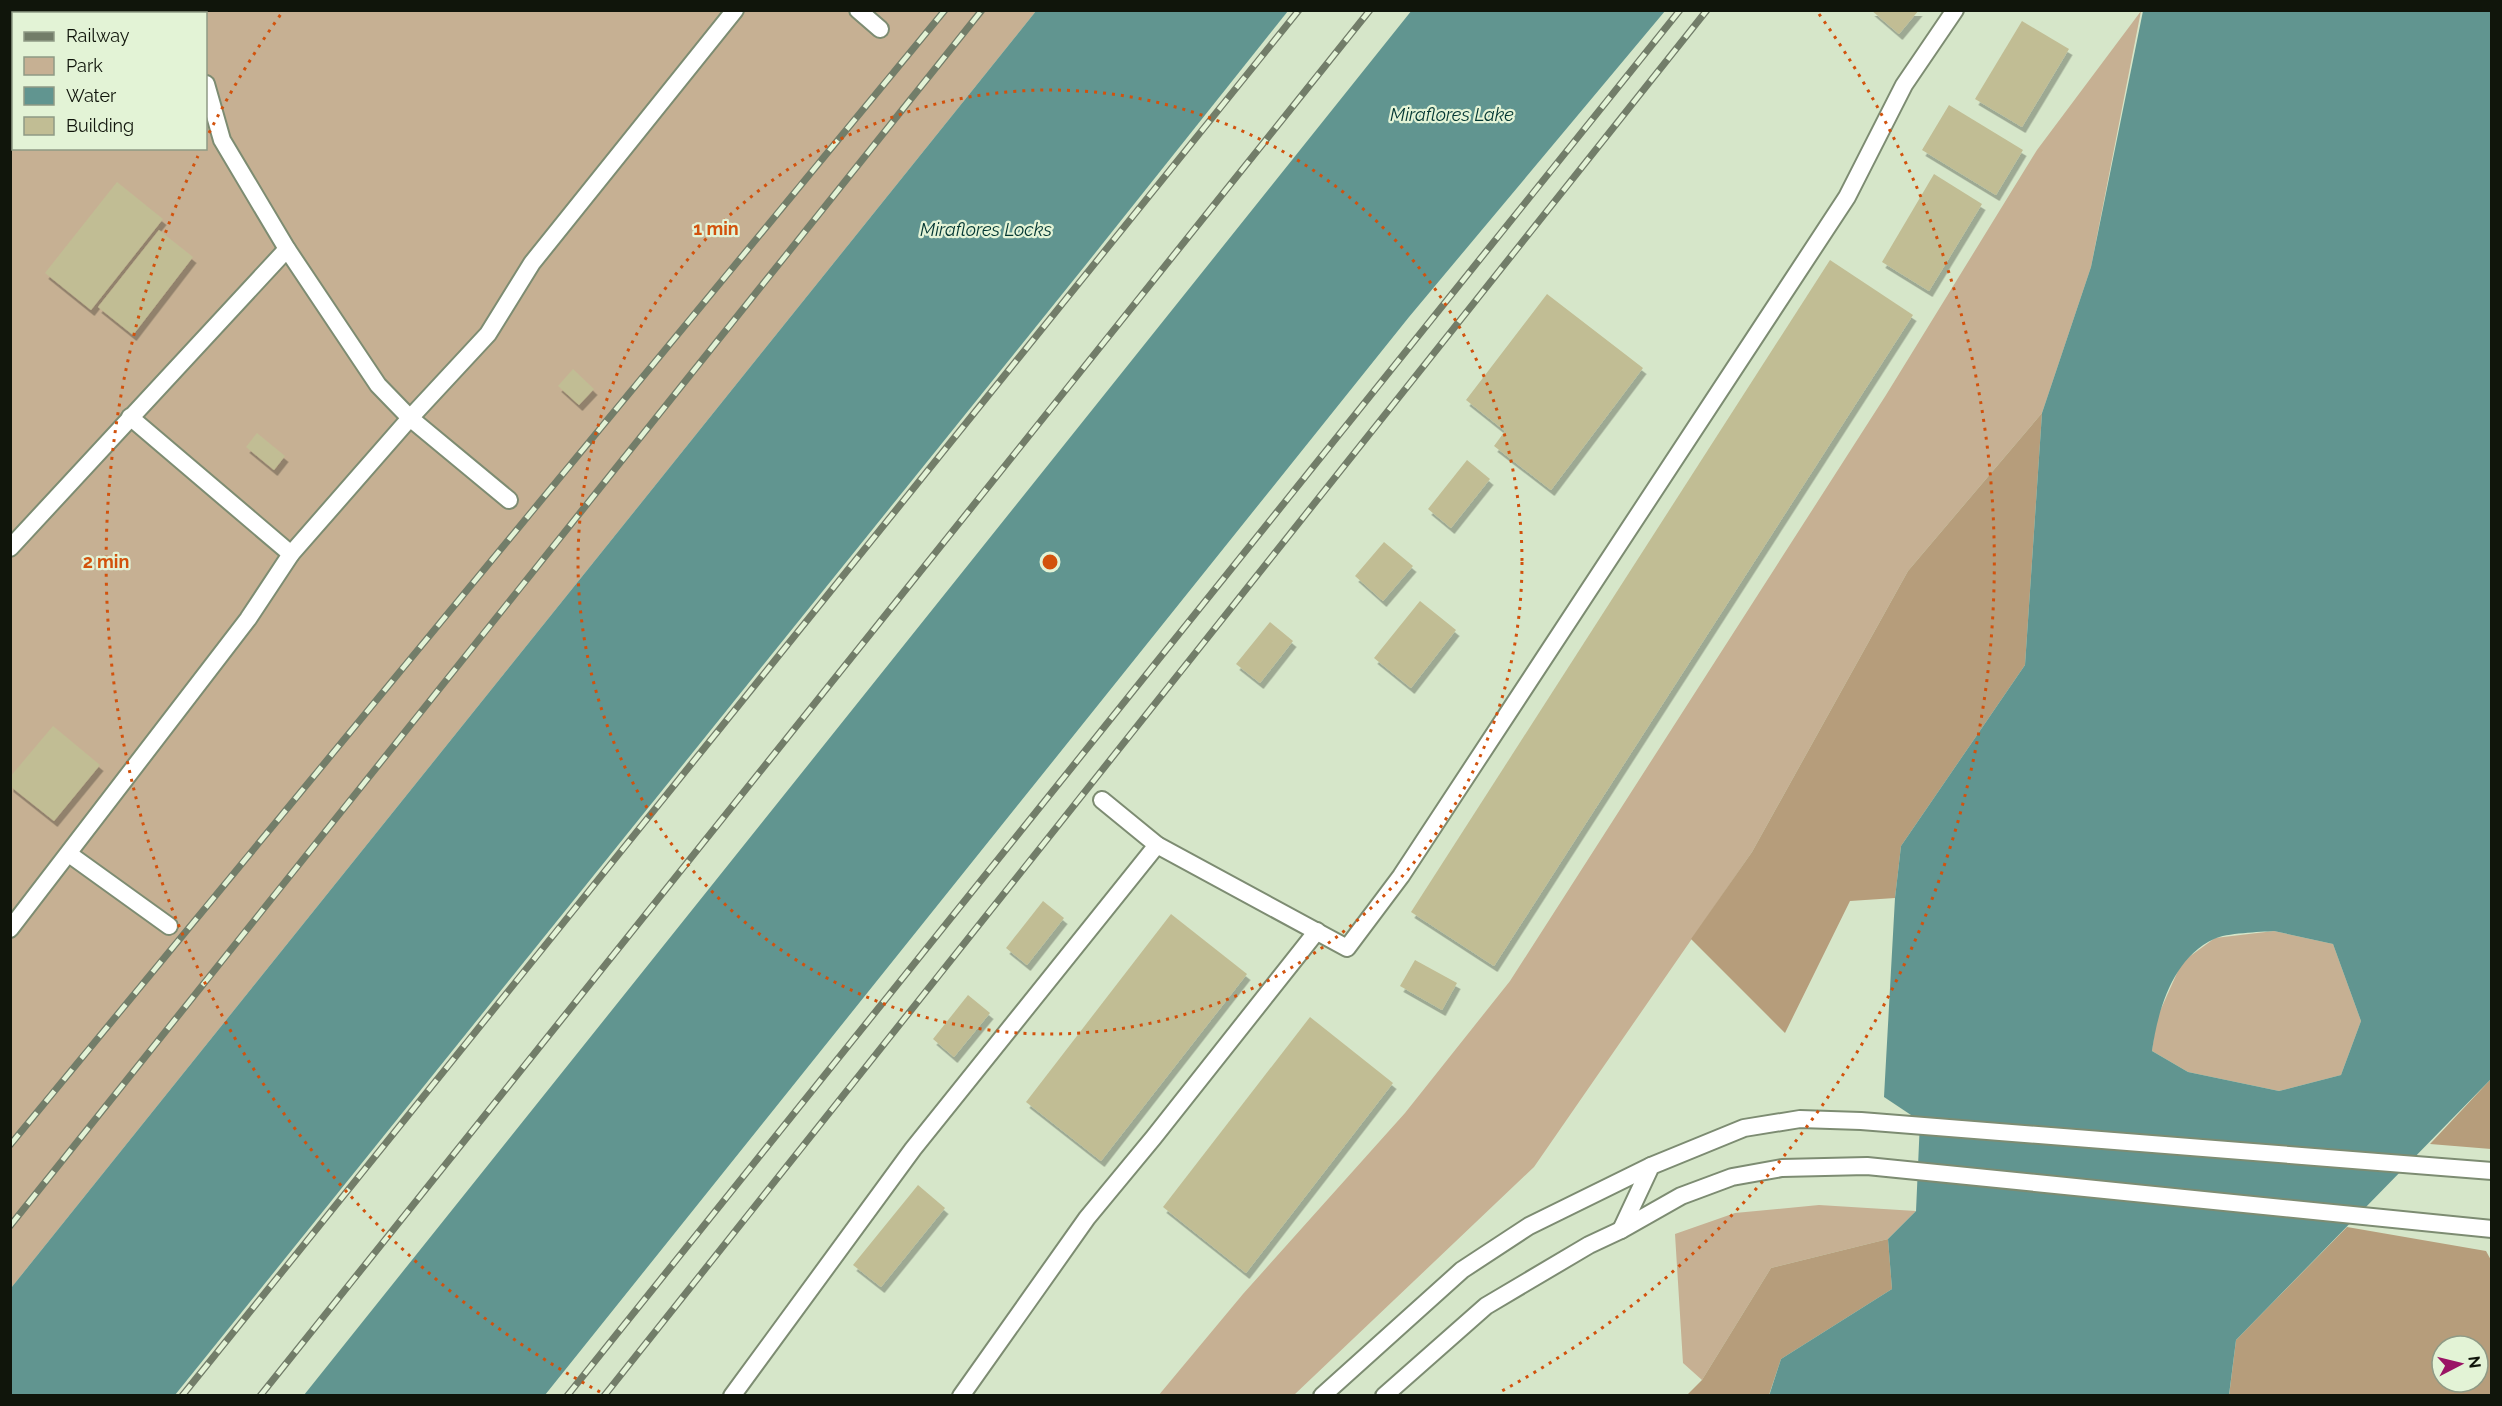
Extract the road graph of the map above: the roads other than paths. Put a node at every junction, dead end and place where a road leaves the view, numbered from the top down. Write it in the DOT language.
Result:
graph roads {
  1 [pos="735,10"];
  2 [pos="858,10"];
  3 [pos="1955,10"];
  4 [pos="880,29"];
  5 [pos="207,88"];
  6 [pos="286,249"];
  7 [pos="130,417"];
  8 [pos="410,418"];
  9 [pos="509,500"];
  10 [pos="10,548"];
  11 [pos="291,555"];
  12 [pos="1102,800"];
  13 [pos="1156,845"];
  14 [pos="69,854"];
  15 [pos="169,926"];
  16 [pos="10,929"];
  17 [pos="1317,931"];
  18 [pos="1651,1166"];
  19 [pos="2492,1171"];
  20 [pos="2492,1228"];
  21 [pos="1621,1230"];
  22 [pos="732,1395"];
  23 [pos="961,1395"];
  24 [pos="1322,1395"];
  25 [pos="1384,1395"];
  1 -- 8 [label="lane"];
  2 -- 4 [label="lane"];
  3 -- 17 [label="lane"];
  5 -- 6 [label="lane"];
  6 -- 7 [label="lane"];
  6 -- 8 [label="lane"];
  7 -- 10 [label="lane"];
  7 -- 11 [label="lane"];
  8 -- 9 [label="lane"];
  8 -- 11 [label="lane"];
  11 -- 14 [label="lane"];
  12 -- 13 [label="lane"];
  13 -- 17 [label="lane"];
  13 -- 22 [label="lane"];
  14 -- 15 [label="lane"];
  14 -- 16 [label="lane"];
  17 -- 23 [label="lane"];
  18 -- 19 [label="lane"];
  18 -- 21 [label="lane"];
  18 -- 24 [label="lane"];
  20 -- 21 [label="lane"];
  21 -- 25 [label="lane"];
}
